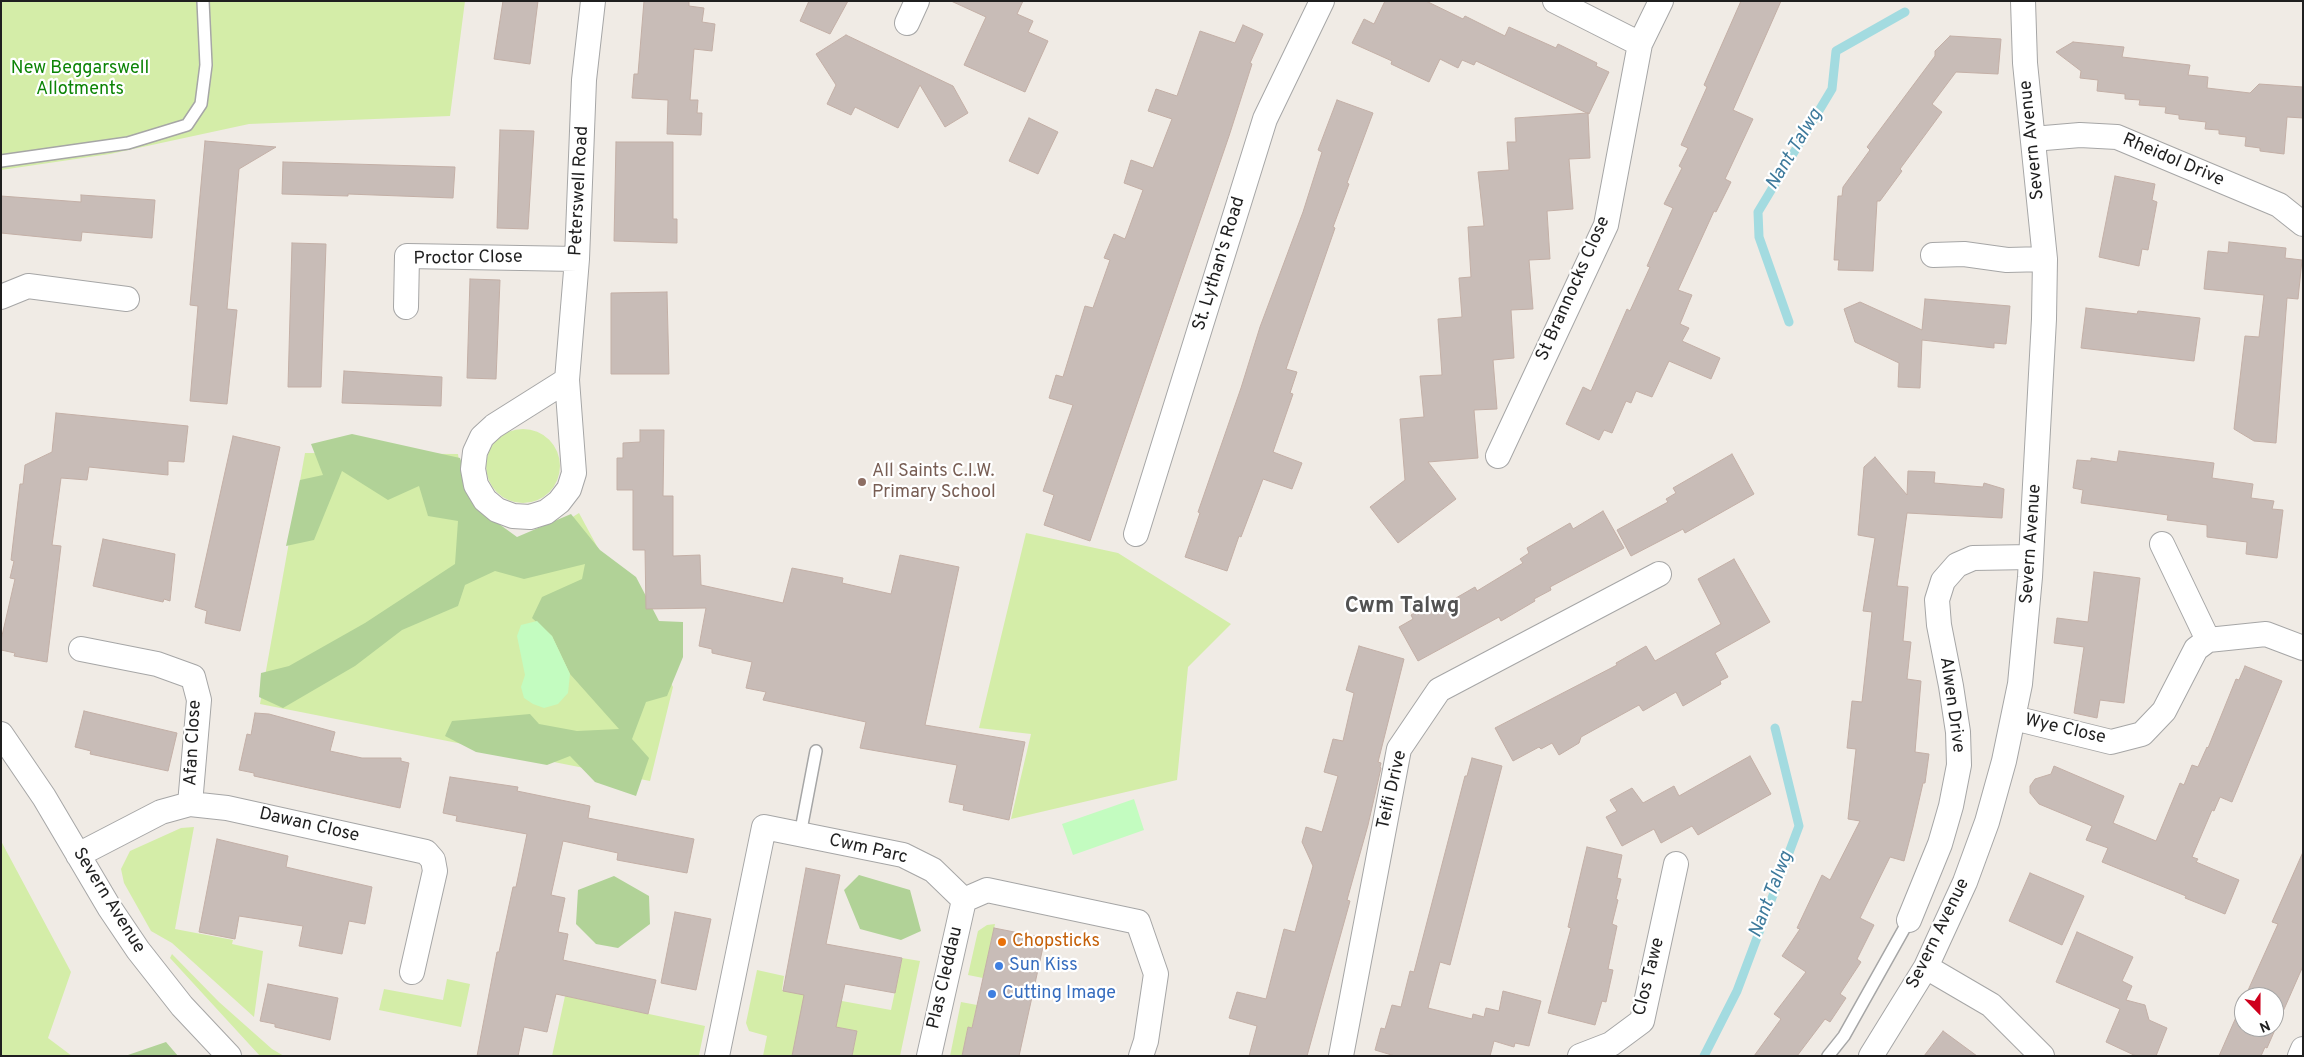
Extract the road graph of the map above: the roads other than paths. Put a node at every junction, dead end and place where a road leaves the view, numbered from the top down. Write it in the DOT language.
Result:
graph roads {
  1 [pos="204,1"];
  2 [pos="593,1"];
  3 [pos="917,1"];
  4 [pos="1322,1"];
  5 [pos="1555,1"];
  6 [pos="1661,1"];
  7 [pos="2023,1"];
  8 [pos="906,23"];
  9 [pos="1640,44"];
  10 [pos="2033,139"];
  11 [pos="1,161"];
  12 [pos="2303,224"];
  13 [pos="1933,255"];
  14 [pos="577,258"];
  15 [pos="2045,259"];
  16 [pos="1,297"];
  17 [pos="127,299"];
  18 [pos="406,307"];
  19 [pos="567,380"];
  20 [pos="1498,456"];
  21 [pos="1136,534"];
  22 [pos="2162,544"];
  23 [pos="2031,557"];
  24 [pos="1659,574"];
  25 [pos="2208,640"];
  26 [pos="2303,648"];
  27 [pos="81,649"];
  28 [pos="2014,718"];
  29 [pos="1,734"];
  30 [pos="816,751"];
  31 [pos="190,804"];
  32 [pos="800,835"];
  33 [pos="78,855"];
  34 [pos="1676,864"];
  35 [pos="964,900"];
  36 [pos="1909,920"];
  37 [pos="1926,967"];
  38 [pos="412,972"];
  39 [pos="2303,1049"];
  40 [pos="229,1056"];
  41 [pos="717,1056"];
  42 [pos="929,1056"];
  43 [pos="1142,1056"];
  44 [pos="1341,1056"];
  45 [pos="1580,1056"];
  46 [pos="1828,1056"];
  47 [pos="1871,1056"];
  48 [pos="2042,1056"];
  49 [pos="2300,1056"];
  1 -- 11 [label="lane"];
  2 -- 14 [label="street, Peterswell Road"];
  3 -- 8 [label="street"];
  4 -- 21 [label="street, St. Lythan's Road"];
  5 -- 9 [label="street"];
  6 -- 9 [label="street, St Brannocks Close"];
  7 -- 10 [label="street, Severn Avenue"];
  9 -- 20 [label="street, St Brannocks Close"];
  10 -- 12 [label="street, Rheidol Drive"];
  10 -- 15 [label="street, Severn Avenue"];
  13 -- 15 [label="street"];
  14 -- 18 [label="street, Proctor Close"];
  14 -- 19 [label="street, Peterswell Road"];
  15 -- 23 [label="street, Severn Avenue"];
  16 -- 17 [label="street"];
  19 -- 19 [label="street, Peterswell Road"];
  22 -- 25 [label="street"];
  23 -- 28 [label="street, Severn Avenue"];
  23 -- 36 [label="street, Alwen Drive"];
  24 -- 44 [label="street, Teifi Drive"];
  25 -- 26 [label="street"];
  25 -- 28 [label="street, Wye Close"];
  27 -- 31 [label="street, Afan Close"];
  28 -- 37 [label="street, Severn Avenue"];
  29 -- 33 [label="street, Severn Avenue"];
  30 -- 32 [label="lane"];
  31 -- 33 [label="street, Dawan Close"];
  31 -- 38 [label="street, Dawan Close"];
  32 -- 35 [label="street, Cwm Parc"];
  32 -- 41 [label="street, Cwm Parc"];
  33 -- 40 [label="street, Severn Avenue"];
  34 -- 45 [label="street, Clos Tawe"];
  35 -- 42 [label="street, Plas Cleddau"];
  35 -- 43 [label="street"];
  36 -- 46 [label="lane"];
  37 -- 47 [label="street, Severn Avenue"];
  37 -- 48 [label="street"];
  39 -- 49 [label="street"];
}
